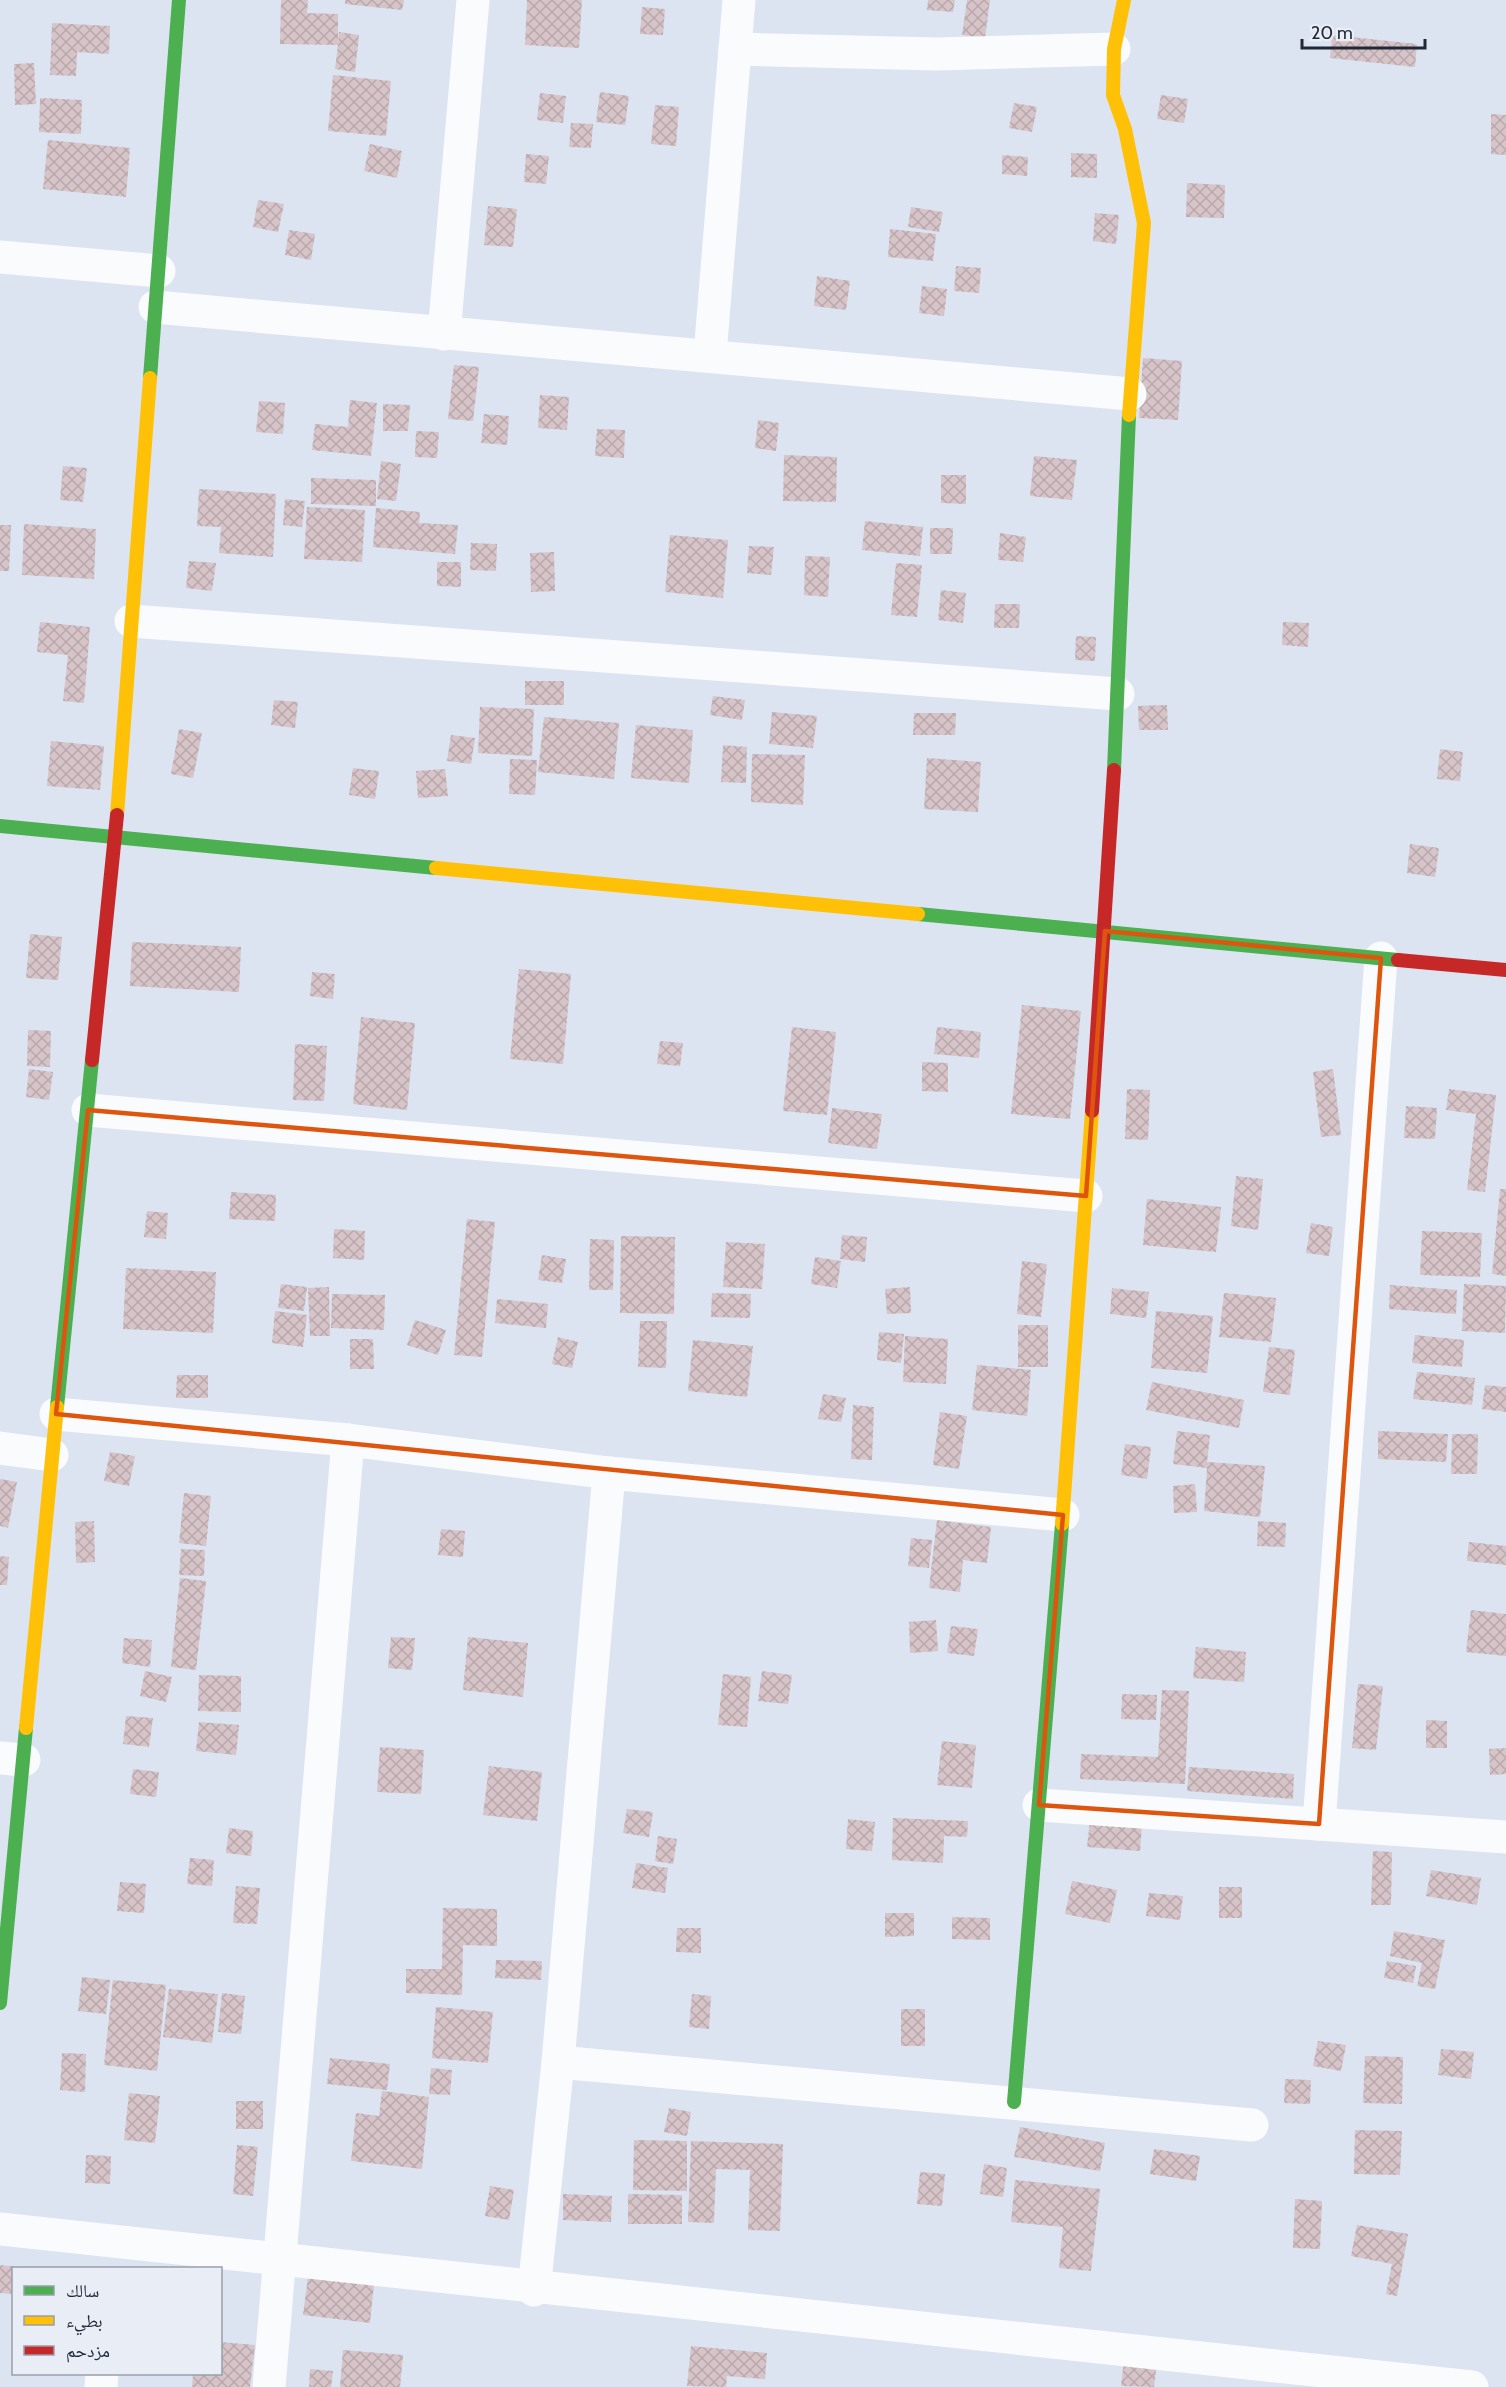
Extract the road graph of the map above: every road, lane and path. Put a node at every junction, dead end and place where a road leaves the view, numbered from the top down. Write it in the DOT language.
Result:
graph roads {
  1 [pos="179,0"];
  2 [pos="473,0"];
  3 [pos="739,0"];
  4 [pos="1124,0"];
  5 [pos="735,49"];
  6 [pos="1114,49"];
  7 [pos="0,257"];
  8 [pos="159,271"];
  9 [pos="155,307"];
  10 [pos="444,334"];
  11 [pos="710,355"];
  12 [pos="1130,394"];
  13 [pos="131,621"];
  14 [pos="1118,694"];
  15 [pos="0,826"];
  16 [pos="115,837"];
  17 [pos="1106,931"];
  18 [pos="1381,958"];
  19 [pos="1506,970"];
  20 [pos="88,1110"];
  21 [pos="1086,1196"];
  22 [pos="56,1414"];
  23 [pos="348,1440"];
  24 [pos="0,1448"];
  25 [pos="52,1455"];
  26 [pos="609,1473"];
  27 [pos="1063,1515"];
  28 [pos="12,1759"];
  29 [pos="1039,1805"];
  30 [pos="1318,1824"];
  31 [pos="1506,1837"];
  32 [pos="0,2003"];
  33 [pos="558,2062"];
  34 [pos="1014,2102"];
  35 [pos="1252,2125"];
  36 [pos="0,2229"];
  37 [pos="114,2255"];
  38 [pos="279,2259"];
  39 [pos="534,2290"];
  40 [pos="269,2387"];
  41 [pos="1473,2387"];
  1 -- 8 [label="street"];
  2 -- 10 [label="street"];
  3 -- 5 [label="street"];
  4 -- 6 [label="street"];
  5 -- 6 [label="street"];
  5 -- 11 [label="street"];
  6 -- 12 [label="street"];
  7 -- 8 [label="street"];
  8 -- 9 [label="street"];
  9 -- 10 [label="street"];
  9 -- 13 [label="street"];
  10 -- 11 [label="street"];
  11 -- 12 [label="street"];
  12 -- 14 [label="street"];
  13 -- 14 [label="street"];
  13 -- 16 [label="street"];
  14 -- 17 [label="street"];
  15 -- 16 [label="street"];
  16 -- 17 [label="street"];
  16 -- 20 [label="street"];
  17 -- 18 [label="street"];
  17 -- 21 [label="street"];
  18 -- 19 [label="street"];
  18 -- 30 [label="street"];
  20 -- 21 [label="street"];
  20 -- 22 [label="street"];
  21 -- 27 [label="street"];
  22 -- 23 [label="street"];
  22 -- 25 [label="street"];
  23 -- 26 [label="street"];
  23 -- 38 [label="street"];
  24 -- 25 [label="street"];
  25 -- 28 [label="street"];
  26 -- 27 [label="street"];
  26 -- 33 [label="street"];
  27 -- 29 [label="street"];
  28 -- 32 [label="street"];
  29 -- 30 [label="street"];
  29 -- 34 [label="street"];
  30 -- 31 [label="street"];
  33 -- 34 [label="street"];
  33 -- 39 [label="street"];
  34 -- 35 [label="street"];
  36 -- 37 [label="street"];
  37 -- 38 [label="street"];
  38 -- 39 [label="street"];
  38 -- 40 [label="street"];
  39 -- 41 [label="street"];
}
